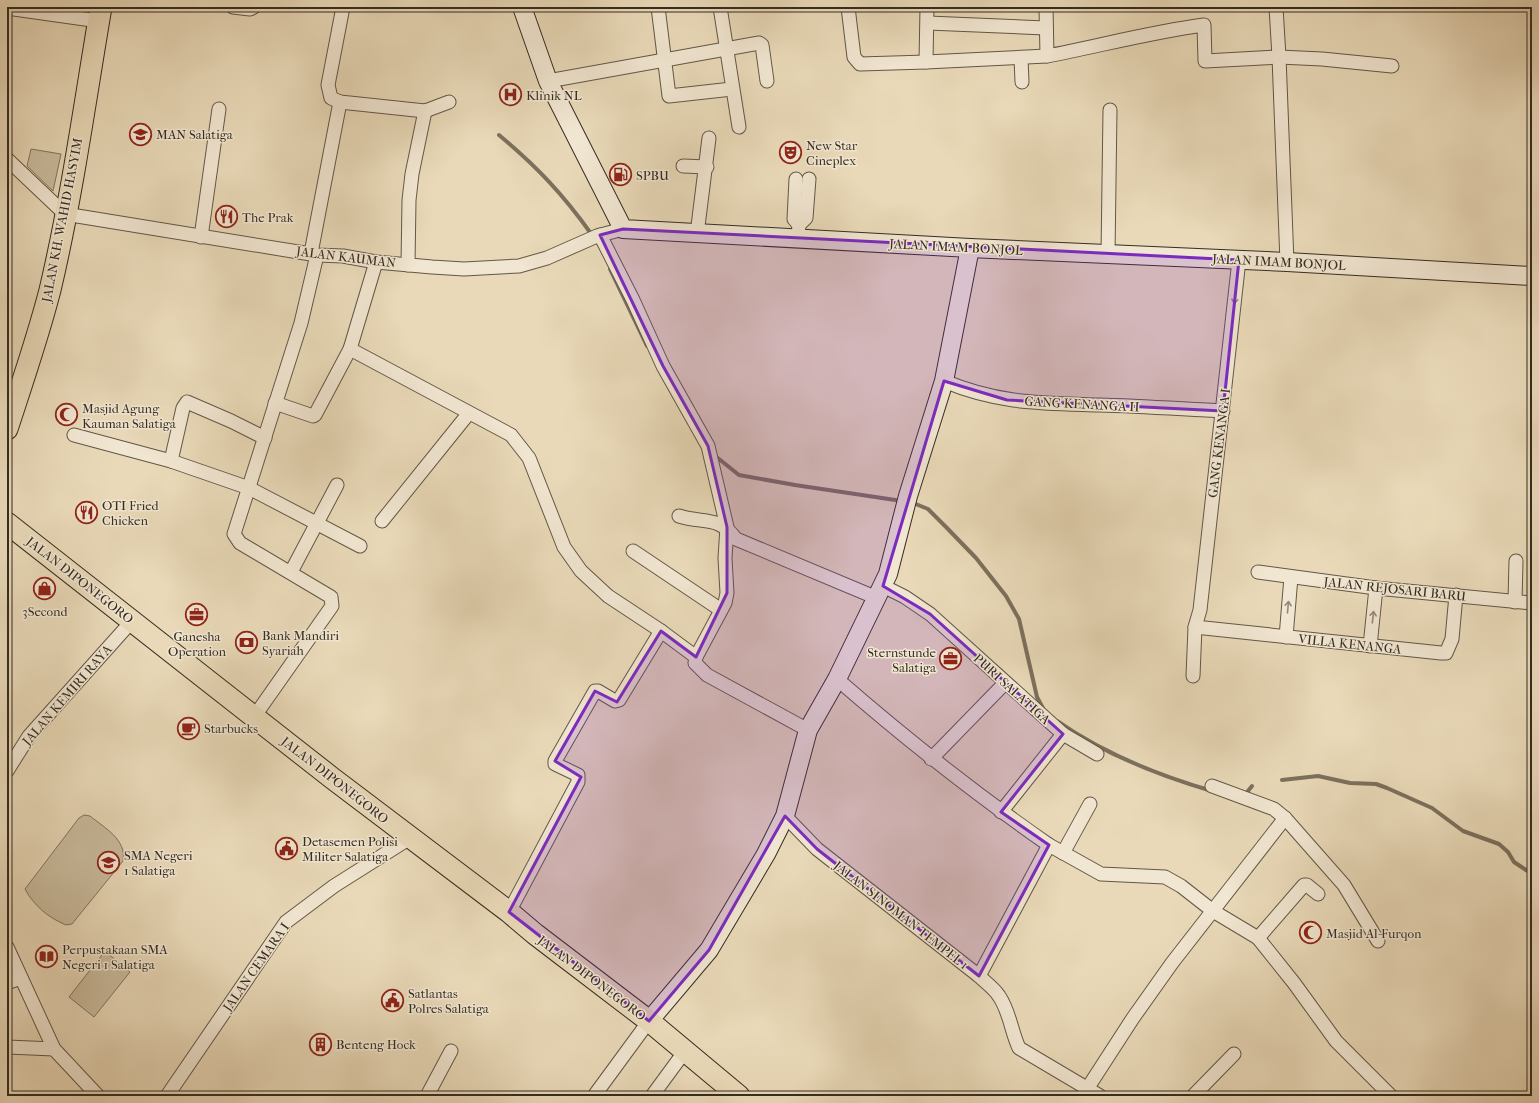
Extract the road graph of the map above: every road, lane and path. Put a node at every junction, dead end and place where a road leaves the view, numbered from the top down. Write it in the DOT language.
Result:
graph roads {
  1 [pos="233,7"];
  2 [pos="254,7"];
  3 [pos="343,7"];
  4 [pos="522,7"];
  5 [pos="658,7"];
  6 [pos="720,7"];
  7 [pos="848,7"];
  8 [pos="928,7"];
  9 [pos="1046,7"];
  10 [pos="1276,7"];
  11 [pos="7,8"];
  12 [pos="100,14"];
  13 [pos="928,23"];
  14 [pos="1046,28"];
  15 [pos="726,49"];
  16 [pos="1047,56"];
  17 [pos="1279,57"];
  18 [pos="1021,58"];
  19 [pos="665,60"];
  20 [pos="926,62"];
  21 [pos="1392,66"];
  22 [pos="548,81"];
  23 [pos="767,81"];
  24 [pos="1022,82"];
  25 [pos="732,89"];
  26 [pos="340,102"];
  27 [pos="449,102"];
  28 [pos="219,109"];
  29 [pos="1110,110"];
  30 [pos="425,111"];
  31 [pos="738,127"];
  32 [pos="709,138"];
  33 [pos="7,159"];
  34 [pos="684,166"];
  35 [pos="706,167"];
  36 [pos="802,179"];
  37 [pos="65,214"];
  38 [pos="623,229"];
  39 [pos="799,232"];
  40 [pos="698,234"];
  41 [pos="201,237"];
  42 [pos="595,238"];
  43 [pos="970,248"];
  44 [pos="314,254"];
  45 [pos="1108,254"];
  46 [pos="1239,260"];
  47 [pos="376,262"];
  48 [pos="1287,262"];
  49 [pos="408,265"];
  50 [pos="1532,276"];
  51 [pos="350,349"];
  52 [pos="944,381"];
  53 [pos="275,403"];
  54 [pos="1223,411"];
  55 [pos="469,412"];
  56 [pos="7,429"];
  57 [pos="74,435"];
  58 [pos="265,438"];
  59 [pos="171,461"];
  60 [pos="336,486"];
  61 [pos="249,488"];
  62 [pos="679,516"];
  63 [pos="382,521"];
  64 [pos="7,523"];
  65 [pos="316,523"];
  66 [pos="727,527"];
  67 [pos="360,546"];
  68 [pos="633,551"];
  69 [pos="1516,561"];
  70 [pos="291,572"];
  71 [pos="1258,572"];
  72 [pos="1291,578"];
  73 [pos="1376,588"];
  74 [pos="880,592"];
  75 [pos="1456,595"];
  76 [pos="1515,602"];
  77 [pos="1532,603"];
  78 [pos="721,610"];
  79 [pos="132,621"];
  80 [pos="1195,627"];
  81 [pos="661,631"];
  82 [pos="1286,637"];
  83 [pos="1370,646"];
  84 [pos="696,657"];
  85 [pos="1194,676"];
  86 [pos="837,679"];
  87 [pos="1005,683"];
  88 [pos="254,717"];
  89 [pos="808,730"];
  90 [pos="1063,734"];
  91 [pos="1098,754"];
  92 [pos="931,759"];
  93 [pos="7,771"];
  94 [pos="1212,786"];
  95 [pos="1090,804"];
  96 [pos="1001,812"];
  97 [pos="785,816"];
  98 [pos="1282,821"];
  99 [pos="410,838"];
  100 [pos="1050,845"];
  101 [pos="1063,853"];
  102 [pos="1318,894"];
  103 [pos="1213,911"];
  104 [pos="509,912"];
  105 [pos="1258,938"];
  106 [pos="1378,941"];
  107 [pos="7,947"];
  108 [pos="979,976"];
  109 [pos="21,978"];
  110 [pos="7,983"];
  111 [pos="649,1021"];
  112 [pos="7,1047"];
  113 [pos="54,1049"];
  114 [pos="451,1051"];
  115 [pos="686,1051"];
  116 [pos="1234,1054"];
  117 [pos="1087,1089"];
  118 [pos="98,1096"];
  119 [pos="167,1096"];
  120 [pos="427,1096"];
  121 [pos="594,1096"];
  122 [pos="652,1096"];
  123 [pos="739,1096"];
  124 [pos="1100,1096"];
  125 [pos="1193,1096"];
  126 [pos="1392,1096"];
  1 -- 2 [label="street"];
  3 -- 26 [label="street"];
  4 -- 22 [label="main road"];
  5 -- 19 [label="street"];
  6 -- 15 [label="street"];
  7 -- 20 [label="street"];
  8 -- 13 [label="street"];
  9 -- 14 [label="street"];
  10 -- 17 [label="street"];
  11 -- 12 [label="street"];
  12 -- 37 [label="main road, JALAN KH. WAHID HASYIM"];
  13 -- 14 [label="street"];
  13 -- 20 [label="street"];
  14 -- 16 [label="street"];
  15 -- 19 [label="street"];
  15 -- 23 [label="street"];
  15 -- 25 [label="street"];
  16 -- 17 [label="street"];
  16 -- 18 [label="street"];
  17 -- 21 [label="street"];
  17 -- 48 [label="street"];
  18 -- 20 [label="street"];
  18 -- 24 [label="street"];
  19 -- 22 [label="street"];
  19 -- 25 [label="street"];
  22 -- 38 [label="main road"];
  25 -- 31 [label="street"];
  26 -- 30 [label="street"];
  26 -- 44 [label="street"];
  27 -- 30 [label="street"];
  28 -- 41 [label="street"];
  29 -- 45 [label="street"];
  30 -- 49 [label="street"];
  32 -- 35 [label="street"];
  33 -- 37 [label="street"];
  34 -- 35 [label="street"];
  35 -- 40 [label="street"];
  36 -- 39 [label="street"];
  37 -- 41 [label="street, JALAN KAUMAN"];
  37 -- 56 [label="main road, JALAN KH. WAHID HASYIM"];
  38 -- 40 [label="main road, JALAN IMAM BONJOL"];
  38 -- 42 [label="street, JALAN KAUMAN"];
  39 -- 40 [label="main road, JALAN IMAM BONJOL"];
  39 -- 43 [label="main road, JALAN IMAM BONJOL"];
  41 -- 44 [label="street, JALAN KAUMAN"];
  42 -- 49 [label="street, JALAN KAUMAN"];
  42 -- 66 [label="street"];
  43 -- 45 [label="main road, JALAN IMAM BONJOL"];
  43 -- 52 [label="main road"];
  44 -- 47 [label="street, JALAN KAUMAN"];
  44 -- 53 [label="street"];
  45 -- 46 [label="main road, JALAN IMAM BONJOL"];
  46 -- 48 [label="main road, JALAN IMAM BONJOL"];
  46 -- 54 [label="street, GANG KENANGA I, one-way"];
  47 -- 49 [label="street, JALAN KAUMAN"];
  47 -- 51 [label="street"];
  48 -- 50 [label="main road, JALAN IMAM BONJOL"];
  51 -- 53 [label="street"];
  51 -- 55 [label="street"];
  52 -- 54 [label="street, GANG KENANGA II"];
  52 -- 74 [label="main road"];
  53 -- 58 [label="street"];
  54 -- 80 [label="street, GANG KENANGA I"];
  55 -- 63 [label="street"];
  55 -- 81 [label="street"];
  57 -- 59 [label="street"];
  58 -- 59 [label="street"];
  58 -- 61 [label="street"];
  59 -- 61 [label="street"];
  60 -- 65 [label="street"];
  61 -- 65 [label="street"];
  61 -- 70 [label="street"];
  62 -- 66 [label="street"];
  64 -- 79 [label="main road, JALAN DIPONEGORO"];
  65 -- 67 [label="street"];
  65 -- 70 [label="street"];
  66 -- 74 [label="street, PURI SALATIGA"];
  66 -- 78 [label="street"];
  68 -- 78 [label="street"];
  69 -- 76 [label="street"];
  70 -- 88 [label="street"];
  71 -- 72 [label="street, JALAN REJOSARI BARU"];
  72 -- 73 [label="street, JALAN REJOSARI BARU"];
  82 -- 72 [label="street, one-way"];
  73 -- 75 [label="street, JALAN REJOSARI BARU"];
  83 -- 73 [label="street, one-way"];
  74 -- 86 [label="main road"];
  74 -- 87 [label="street, PURI SALATIGA"];
  75 -- 76 [label="street, JALAN REJOSARI BARU"];
  75 -- 83 [label="street, VILLA KENANGA"];
  76 -- 77 [label="street, JALAN REJOSARI BARU"];
  78 -- 84 [label="street"];
  79 -- 88 [label="main road, JALAN DIPONEGORO"];
  79 -- 93 [label="street, JALAN KEMIRI RAYA"];
  80 -- 82 [label="street, VILLA KENANGA"];
  80 -- 85 [label="street"];
  81 -- 84 [label="street"];
  81 -- 104 [label="street"];
  82 -- 83 [label="street, VILLA KENANGA"];
  84 -- 89 [label="street"];
  86 -- 89 [label="main road"];
  86 -- 92 [label="street"];
  87 -- 90 [label="street, PURI SALATIGA"];
  87 -- 92 [label="street"];
  88 -- 99 [label="main road, JALAN DIPONEGORO"];
  89 -- 97 [label="main road"];
  90 -- 91 [label="street"];
  90 -- 96 [label="street, PURI SALATIGA"];
  92 -- 96 [label="street"];
  94 -- 98 [label="street"];
  95 -- 101 [label="street"];
  96 -- 100 [label="street"];
  97 -- 108 [label="street, JALAN SINOMAN TEMPEL 1"];
  97 -- 111 [label="main road"];
  98 -- 103 [label="street"];
  98 -- 106 [label="street"];
  99 -- 104 [label="main road, JALAN DIPONEGORO"];
  99 -- 119 [label="street, JALAN CEMARA I"];
  100 -- 101 [label="street"];
  100 -- 108 [label="street"];
  101 -- 103 [label="street"];
  102 -- 105 [label="street"];
  103 -- 105 [label="street"];
  103 -- 117 [label="street"];
  104 -- 111 [label="main road, JALAN DIPONEGORO"];
  105 -- 126 [label="street"];
  107 -- 109 [label="street"];
  108 -- 117 [label="street, JALAN SINOMAN TEMPEL 1"];
  109 -- 110 [label="street"];
  109 -- 113 [label="street"];
  111 -- 115 [label="main road, JALAN DIPONEGORO"];
  111 -- 121 [label="street"];
  112 -- 113 [label="street"];
  113 -- 118 [label="street"];
  114 -- 120 [label="street"];
  115 -- 122 [label="street"];
  115 -- 123 [label="main road, JALAN DIPONEGORO"];
  116 -- 125 [label="street"];
  117 -- 124 [label="street, JALAN SINOMAN TEMPEL 1"];
}
